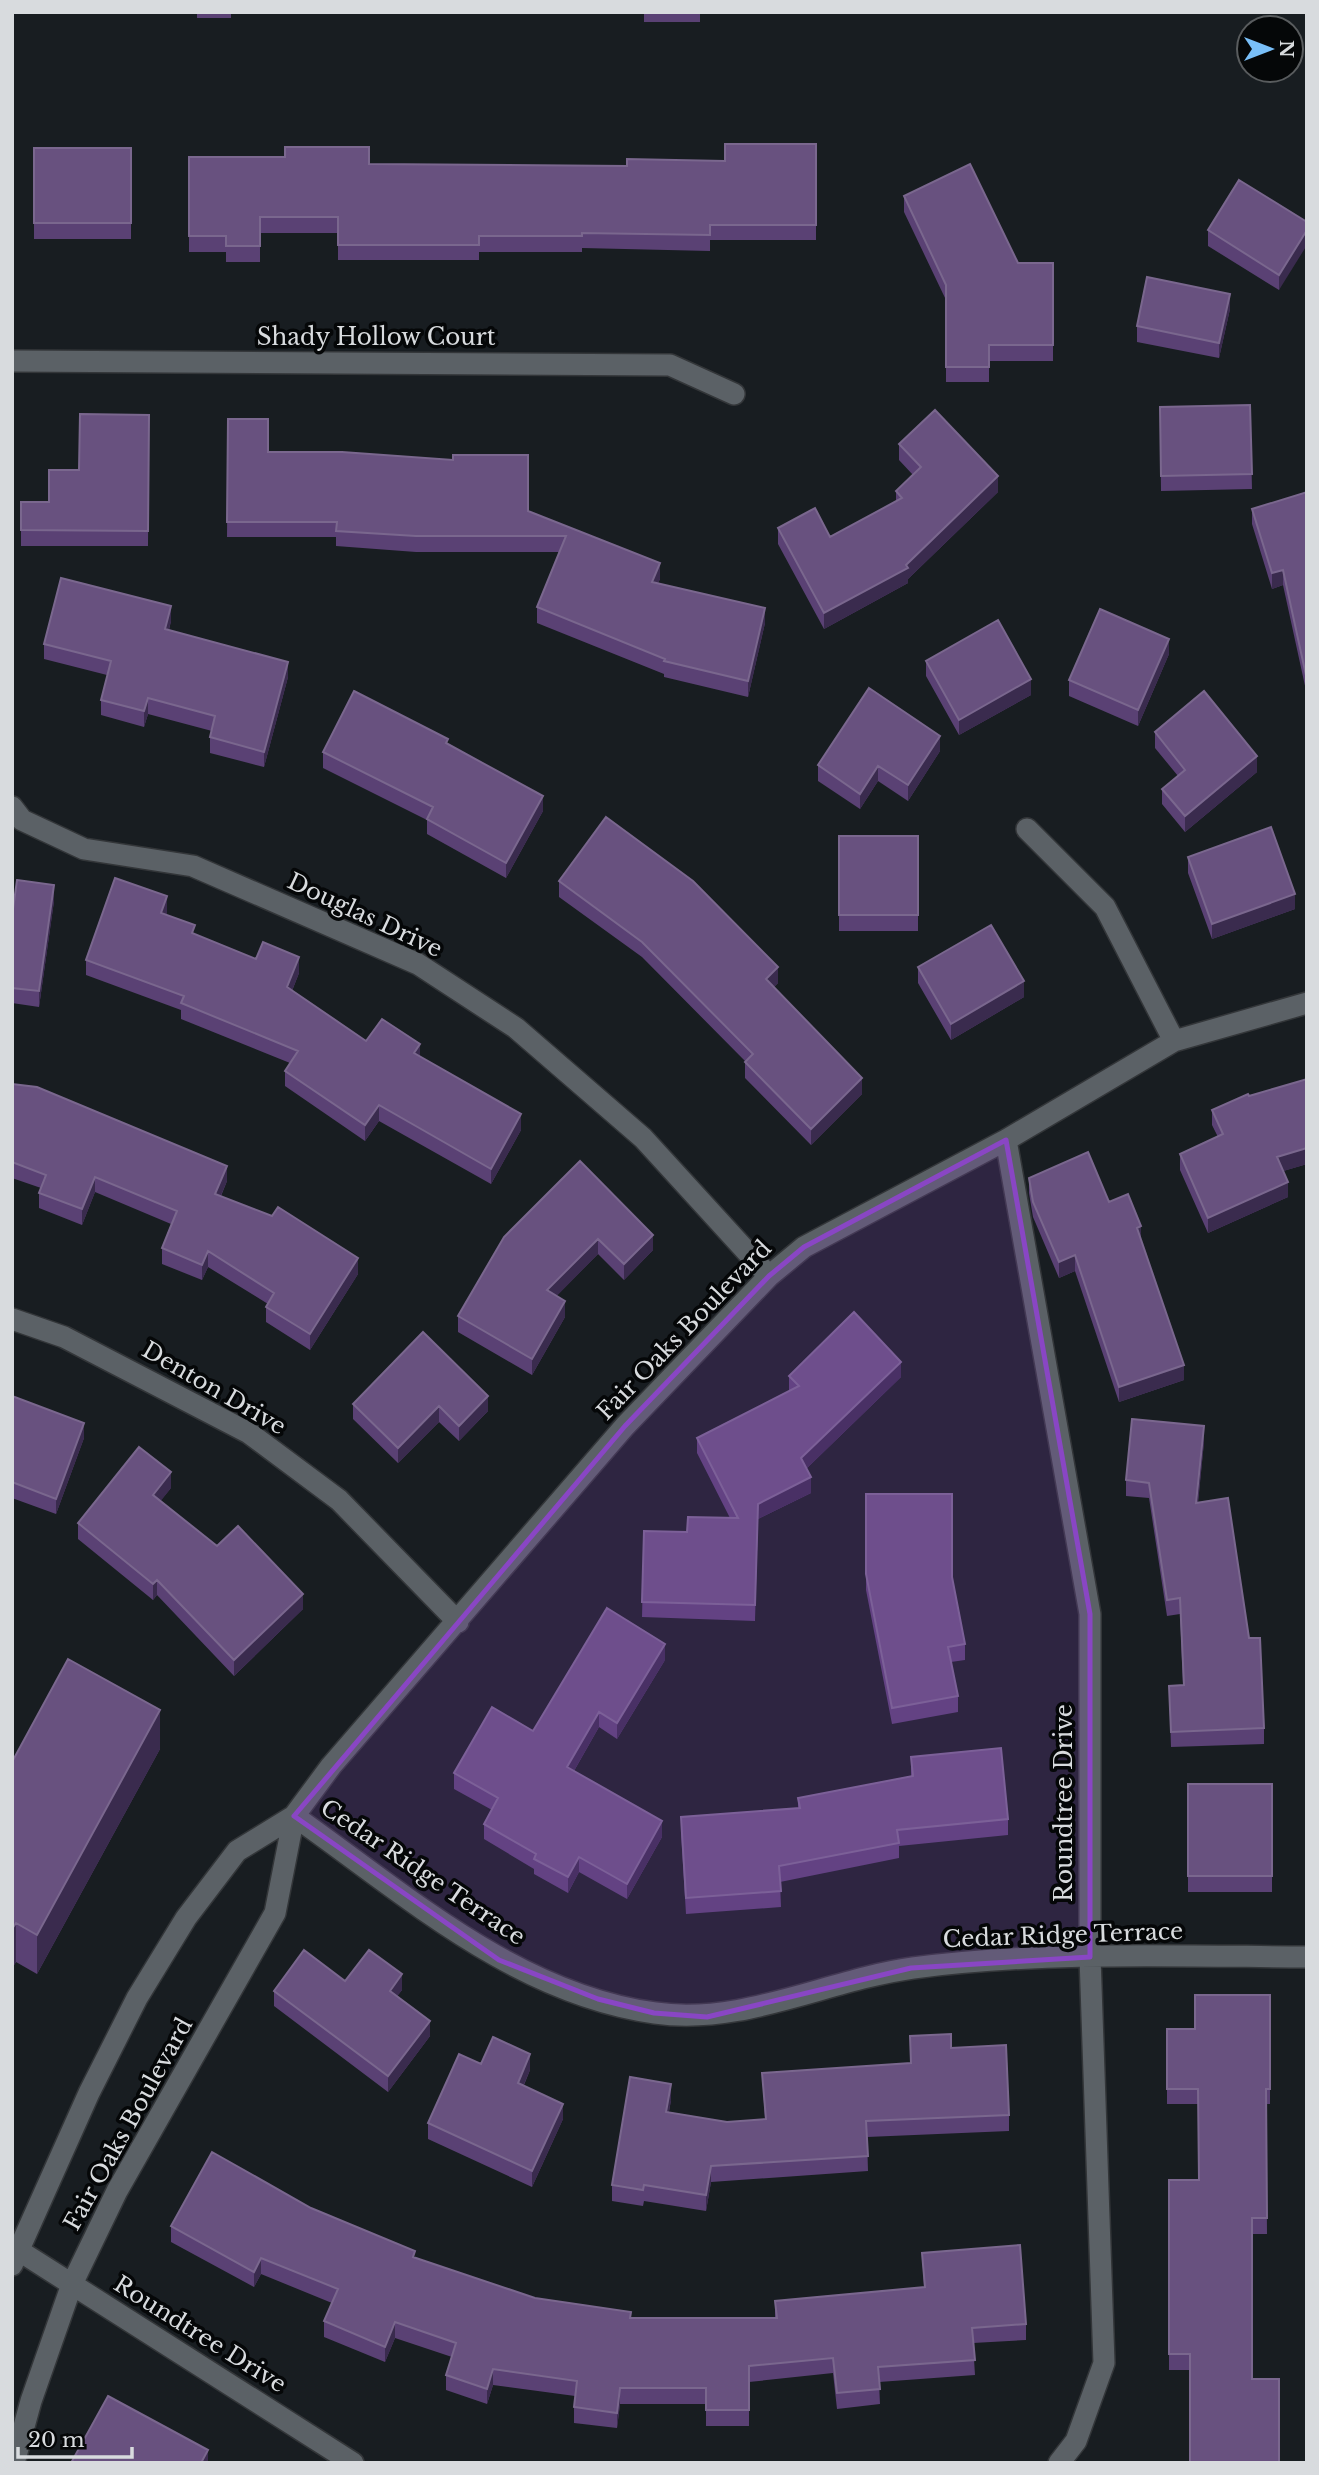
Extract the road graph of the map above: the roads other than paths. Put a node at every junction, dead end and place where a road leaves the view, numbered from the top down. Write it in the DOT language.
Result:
graph roads {
  1 [pos="12,360"];
  2 [pos="734,394"];
  3 [pos="12,807"];
  4 [pos="1027,829"];
  5 [pos="1307,1003"];
  6 [pos="1174,1041"];
  7 [pos="1006,1140"];
  8 [pos="769,1276"];
  9 [pos="12,1319"];
  10 [pos="458,1622"];
  11 [pos="294,1816"];
  12 [pos="1090,1957"];
  13 [pos="1307,1957"];
  14 [pos="15,2258"];
  15 [pos="72,2284"];
  16 [pos="14,2463"];
  17 [pos="353,2463"];
  18 [pos="1059,2463"];
  1 -- 2 [label="street, Shady Hollow Court"];
  3 -- 8 [label="street, Douglas Drive"];
  4 -- 6 [label="street"];
  5 -- 6 [label="street, Fair Oaks Boulevard"];
  6 -- 7 [label="street, Fair Oaks Boulevard"];
  7 -- 8 [label="street, Fair Oaks Boulevard"];
  7 -- 12 [label="street, Roundtree Drive"];
  8 -- 10 [label="street, Fair Oaks Boulevard"];
  9 -- 10 [label="street, Denton Drive"];
  10 -- 11 [label="street, Fair Oaks Boulevard"];
  11 -- 12 [label="street, Cedar Ridge Terrace"];
  11 -- 14 [label="street, Fair Oaks Boulevard"];
  11 -- 15 [label="street, Fair Oaks Boulevard"];
  12 -- 13 [label="street, Cedar Ridge Terrace"];
  12 -- 18 [label="street, Roundtree Drive"];
  14 -- 15 [label="street, Roundtree Drive"];
  15 -- 16 [label="street, Fair Oaks Boulevard"];
  15 -- 17 [label="street, Roundtree Drive"];
}
